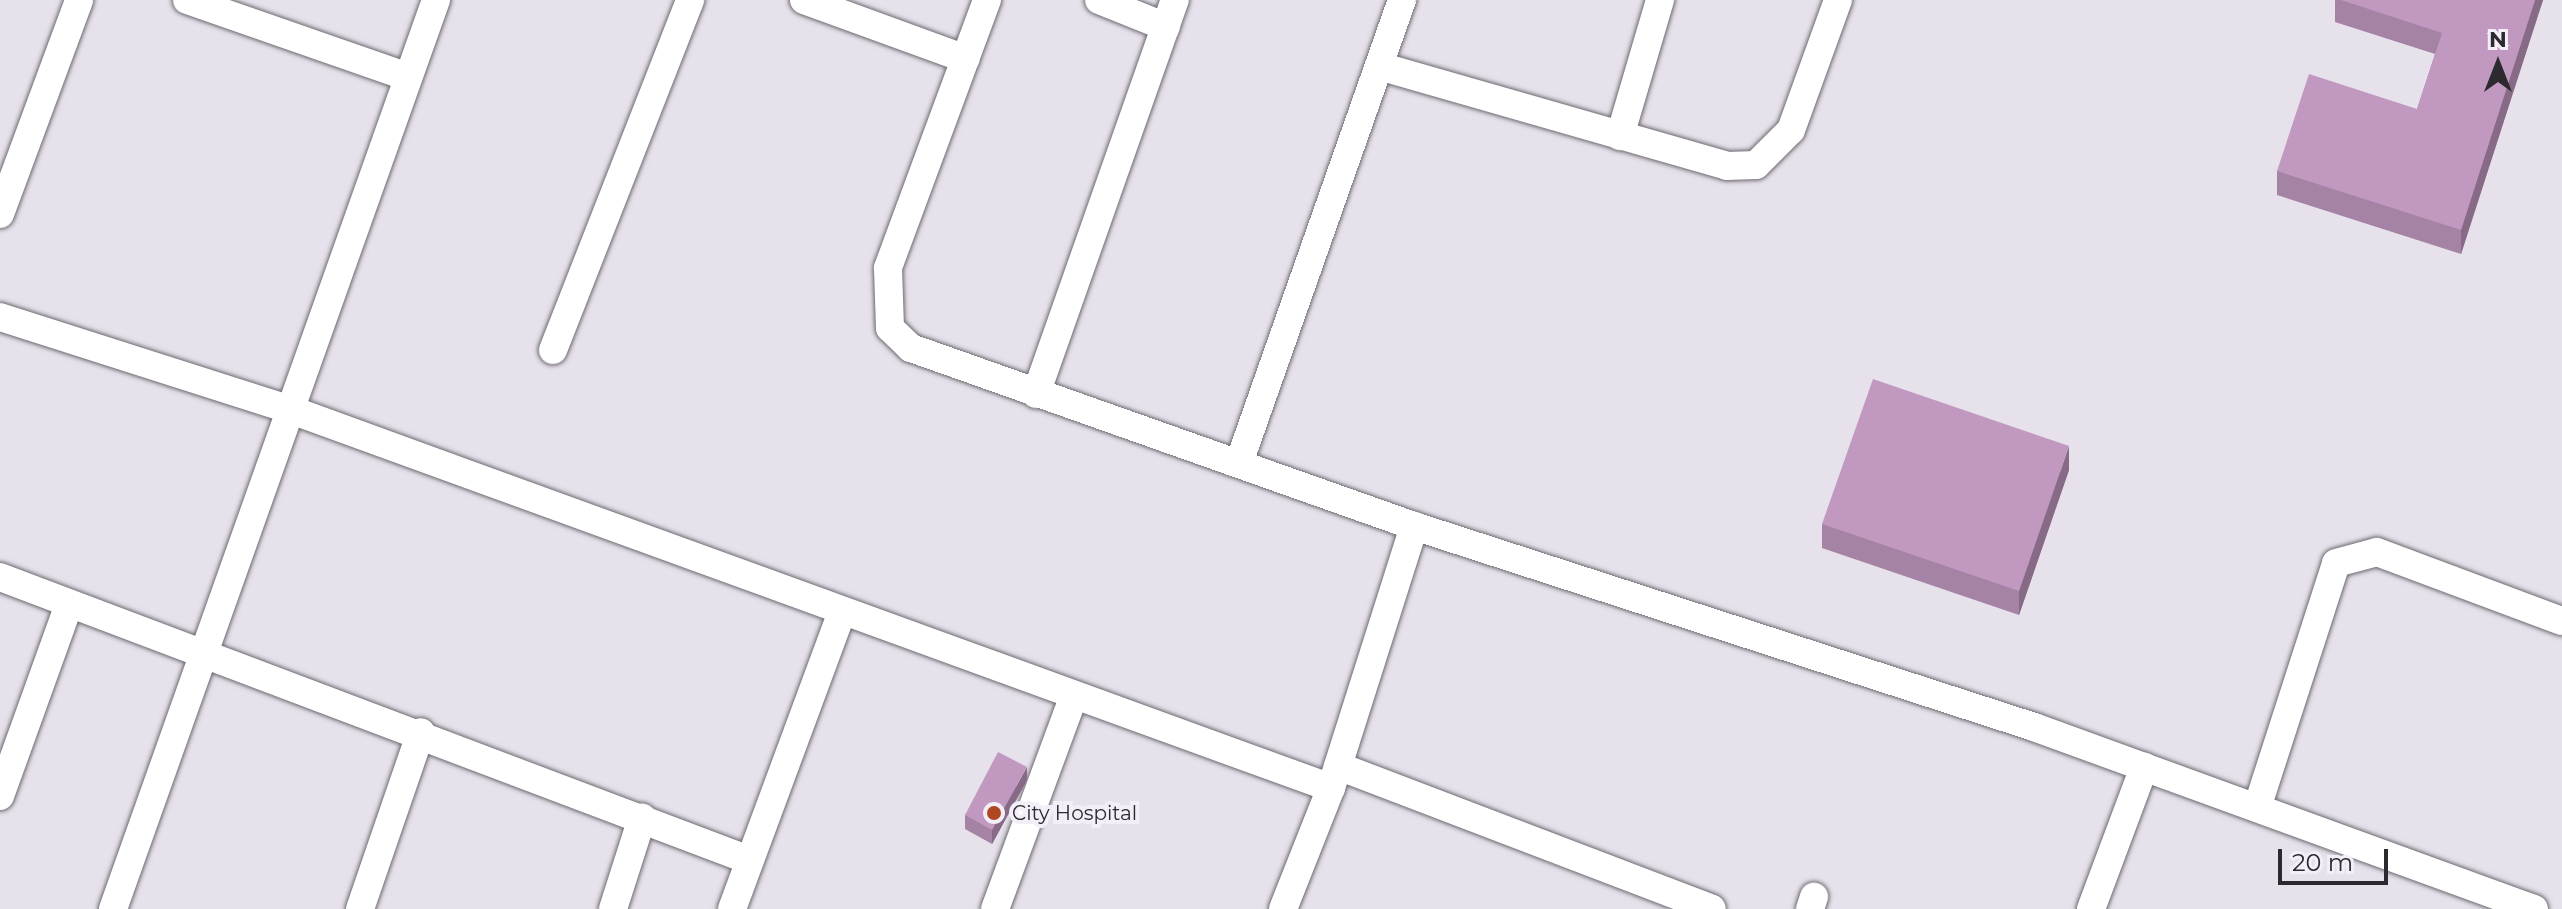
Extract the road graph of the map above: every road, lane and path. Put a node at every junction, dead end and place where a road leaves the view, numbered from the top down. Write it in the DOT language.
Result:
graph roads {
  1 [pos="79,0"];
  2 [pos="187,0"];
  3 [pos="436,0"];
  4 [pos="690,0"];
  5 [pos="804,0"];
  6 [pos="987,0"];
  7 [pos="1099,0"];
  8 [pos="1175,0"];
  9 [pos="1402,0"];
  10 [pos="1660,0"];
  11 [pos="1838,0"];
  12 [pos="1166,27"];
  13 [pos="966,59"];
  14 [pos="1379,66"];
  15 [pos="408,77"];
  16 [pos="1620,136"];
  17 [pos="0,214"];
  18 [pos="0,317"];
  19 [pos="553,350"];
  20 [pos="1036,394"];
  21 [pos="286,408"];
  22 [pos="1240,460"];
  23 [pos="1414,526"];
  24 [pos="0,577"];
  25 [pos="69,604"];
  26 [pos="842,612"];
  27 [pos="2562,621"];
  28 [pos="203,648"];
  29 [pos="1074,696"];
  30 [pos="421,732"];
  31 [pos="2144,767"];
  32 [pos="1334,777"];
  33 [pos="0,796"];
  34 [pos="2257,808"];
  35 [pos="642,818"];
  36 [pos="749,860"];
  37 [pos="113,909"];
  38 [pos="360,909"];
  39 [pos="613,909"];
  40 [pos="732,909"];
  41 [pos="995,909"];
  42 [pos="1283,909"];
  43 [pos="1712,909"];
  44 [pos="2091,909"];
  45 [pos="2534,909"];
  1 -- 17 [label="street"];
  2 -- 15 [label="street"];
  3 -- 15 [label="street"];
  4 -- 19 [label="street"];
  5 -- 13 [label="street"];
  6 -- 13 [label="street"];
  7 -- 12 [label="street"];
  8 -- 12 [label="street"];
  9 -- 14 [label="street"];
  10 -- 16 [label="street"];
  11 -- 16 [label="street"];
  12 -- 20 [label="street"];
  13 -- 20 [label="street"];
  14 -- 16 [label="street"];
  14 -- 22 [label="street"];
  15 -- 21 [label="street"];
  18 -- 21 [label="street"];
  20 -- 22 [label="street"];
  21 -- 26 [label="street"];
  21 -- 28 [label="street"];
  22 -- 23 [label="street"];
  23 -- 31 [label="street"];
  23 -- 32 [label="street"];
  24 -- 25 [label="street"];
  25 -- 28 [label="street"];
  25 -- 33 [label="street"];
  26 -- 29 [label="street"];
  26 -- 36 [label="street"];
  27 -- 34 [label="street"];
  28 -- 30 [label="street"];
  28 -- 37 [label="street"];
  29 -- 32 [label="street"];
  29 -- 41 [label="street"];
  30 -- 35 [label="street"];
  30 -- 38 [label="street"];
  31 -- 34 [label="street"];
  31 -- 44 [label="street"];
  32 -- 42 [label="street"];
  32 -- 43 [label="street"];
  34 -- 45 [label="street"];
  35 -- 36 [label="street"];
  35 -- 39 [label="street"];
  36 -- 40 [label="street"];
}
